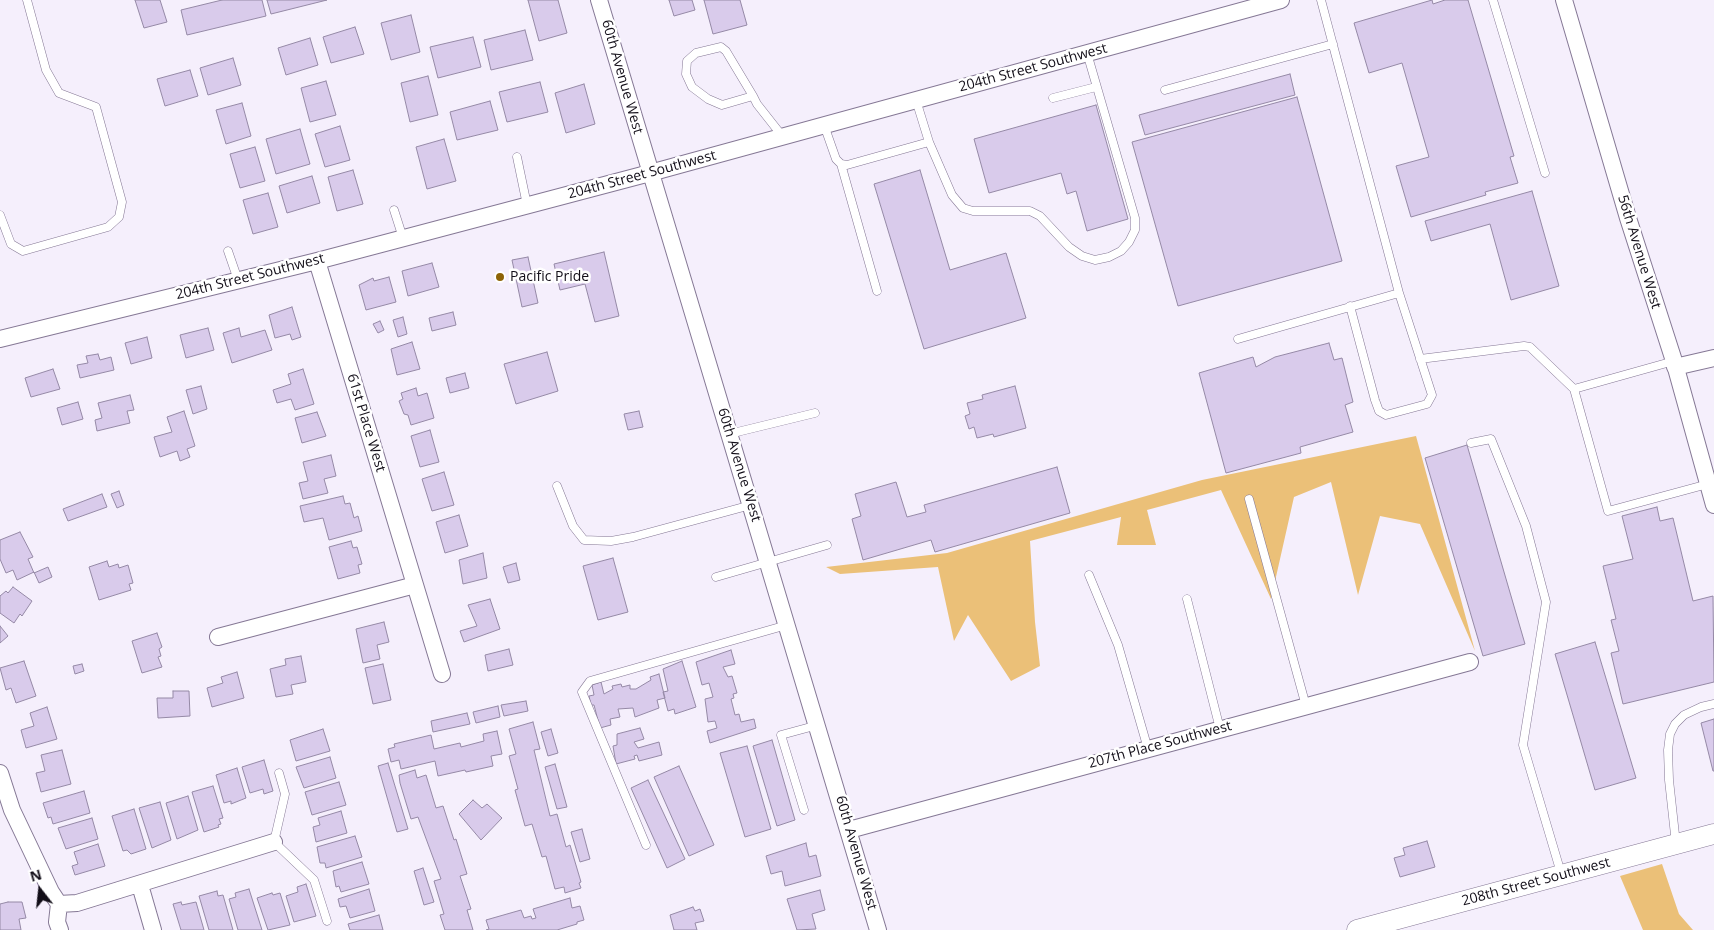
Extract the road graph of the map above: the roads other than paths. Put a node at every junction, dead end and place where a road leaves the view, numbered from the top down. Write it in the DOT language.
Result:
graph roads {
  1 [pos="27,0"];
  2 [pos="599,0"];
  3 [pos="1281,0"];
  4 [pos="1322,0"];
  5 [pos="1493,0"];
  6 [pos="1564,0"];
  7 [pos="1333,44"];
  8 [pos="1086,53"];
  9 [pos="1096,87"];
  10 [pos="1165,90"];
  11 [pos="753,96"];
  12 [pos="1053,98"];
  13 [pos="916,100"];
  14 [pos="824,125"];
  15 [pos="782,136"];
  16 [pos="929,142"];
  17 [pos="517,157"];
  18 [pos="841,164"];
  19 [pos="650,173"];
  20 [pos="1545,173"];
  21 [pos="527,205"];
  22 [pos="394,210"];
  23 [pos="0,215"];
  24 [pos="402,238"];
  25 [pos="228,251"];
  26 [pos="317,261"];
  27 [pos="238,280"];
  28 [pos="877,291"];
  29 [pos="1399,293"];
  30 [pos="1350,306"];
  31 [pos="0,339"];
  32 [pos="1238,340"];
  33 [pos="1714,358"];
  34 [pos="1420,359"];
  35 [pos="1674,364"];
  36 [pos="1574,389"];
  37 [pos="815,413"];
  38 [pos="729,434"];
  39 [pos="1471,443"];
  40 [pos="1708,484"];
  41 [pos="557,486"];
  42 [pos="1249,499"];
  43 [pos="750,504"];
  44 [pos="1714,505"];
  45 [pos="827,544"];
  46 [pos="768,562"];
  47 [pos="1089,575"];
  48 [pos="716,577"];
  49 [pos="415,585"];
  50 [pos="1187,599"];
  51 [pos="787,625"];
  52 [pos="218,637"];
  53 [pos="1470,662"];
  54 [pos="442,674"];
  55 [pos="1714,704"];
  56 [pos="1306,706"];
  57 [pos="818,725"];
  58 [pos="1220,729"];
  59 [pos="1148,749"];
  60 [pos="279,773"];
  61 [pos="0,774"];
  62 [pos="804,810"];
  63 [pos="849,830"];
  64 [pos="1714,834"];
  65 [pos="274,842"];
  66 [pos="1676,844"];
  67 [pos="646,845"];
  68 [pos="1561,875"];
  69 [pos="140,885"];
  70 [pos="59,904"];
  71 [pos="327,921"];
  72 [pos="60,930"];
  73 [pos="153,930"];
  74 [pos="878,930"];
  75 [pos="1357,930"];
  1 -- 23 [label="lane"];
  2 -- 19 [label="street, 60th Avenue West"];
  3 -- 8 [label="street, 204th Street Southwest"];
  4 -- 7 [label="lane"];
  5 -- 20 [label="lane"];
  6 -- 35 [label="street, 56th Avenue West"];
  7 -- 10 [label="lane"];
  7 -- 29 [label="lane"];
  8 -- 9 [label="lane"];
  8 -- 13 [label="street, 204th Street Southwest"];
  9 -- 12 [label="lane"];
  9 -- 16 [label="lane"];
  11 -- 11 [label="lane"];
  11 -- 15 [label="lane"];
  13 -- 14 [label="street, 204th Street Southwest"];
  13 -- 16 [label="lane"];
  14 -- 15 [label="street, 204th Street Southwest"];
  14 -- 18 [label="lane"];
  15 -- 19 [label="street, 204th Street Southwest"];
  16 -- 18 [label="lane"];
  17 -- 21 [label="lane"];
  18 -- 28 [label="lane"];
  19 -- 21 [label="street, 204th Street Southwest"];
  19 -- 38 [label="street, 60th Avenue West"];
  21 -- 24 [label="street, 204th Street Southwest"];
  22 -- 24 [label="lane"];
  24 -- 26 [label="street, 204th Street Southwest"];
  25 -- 27 [label="lane"];
  26 -- 27 [label="street, 204th Street Southwest"];
  26 -- 49 [label="street, 61st Place West"];
  27 -- 31 [label="street, 204th Street Southwest"];
  29 -- 30 [label="lane"];
  29 -- 34 [label="lane"];
  30 -- 32 [label="lane"];
  30 -- 34 [label="lane"];
  33 -- 35 [label="street"];
  34 -- 36 [label="lane"];
  35 -- 36 [label="lane"];
  35 -- 40 [label="street, 56th Avenue West"];
  36 -- 40 [label="lane"];
  37 -- 38 [label="lane"];
  38 -- 43 [label="street, 60th Avenue West"];
  39 -- 68 [label="lane"];
  40 -- 44 [label="street, 56th Avenue West"];
  41 -- 43 [label="lane"];
  42 -- 56 [label="lane"];
  43 -- 46 [label="street, 60th Avenue West"];
  45 -- 46 [label="lane"];
  46 -- 48 [label="lane"];
  46 -- 51 [label="street, 60th Avenue West"];
  47 -- 59 [label="lane"];
  49 -- 52 [label="street"];
  49 -- 54 [label="street, 61st Place West"];
  50 -- 58 [label="lane"];
  51 -- 57 [label="street, 60th Avenue West"];
  51 -- 67 [label="lane"];
  53 -- 56 [label="street, 207th Place Southwest"];
  55 -- 66 [label="lane"];
  56 -- 58 [label="street, 207th Place Southwest"];
  57 -- 62 [label="lane"];
  57 -- 63 [label="street, 60th Avenue West"];
  58 -- 59 [label="street, 207th Place Southwest"];
  59 -- 63 [label="street, 207th Place Southwest"];
  60 -- 65 [label="lane"];
  61 -- 70 [label="street"];
  63 -- 74 [label="street, 60th Avenue West"];
  64 -- 66 [label="street, 208th Street Southwest"];
  65 -- 69 [label="street"];
  65 -- 71 [label="lane"];
  66 -- 68 [label="street, 208th Street Southwest"];
  68 -- 75 [label="street, 208th Street Southwest"];
  69 -- 70 [label="street"];
  69 -- 73 [label="street"];
  70 -- 72 [label="street"];
}
